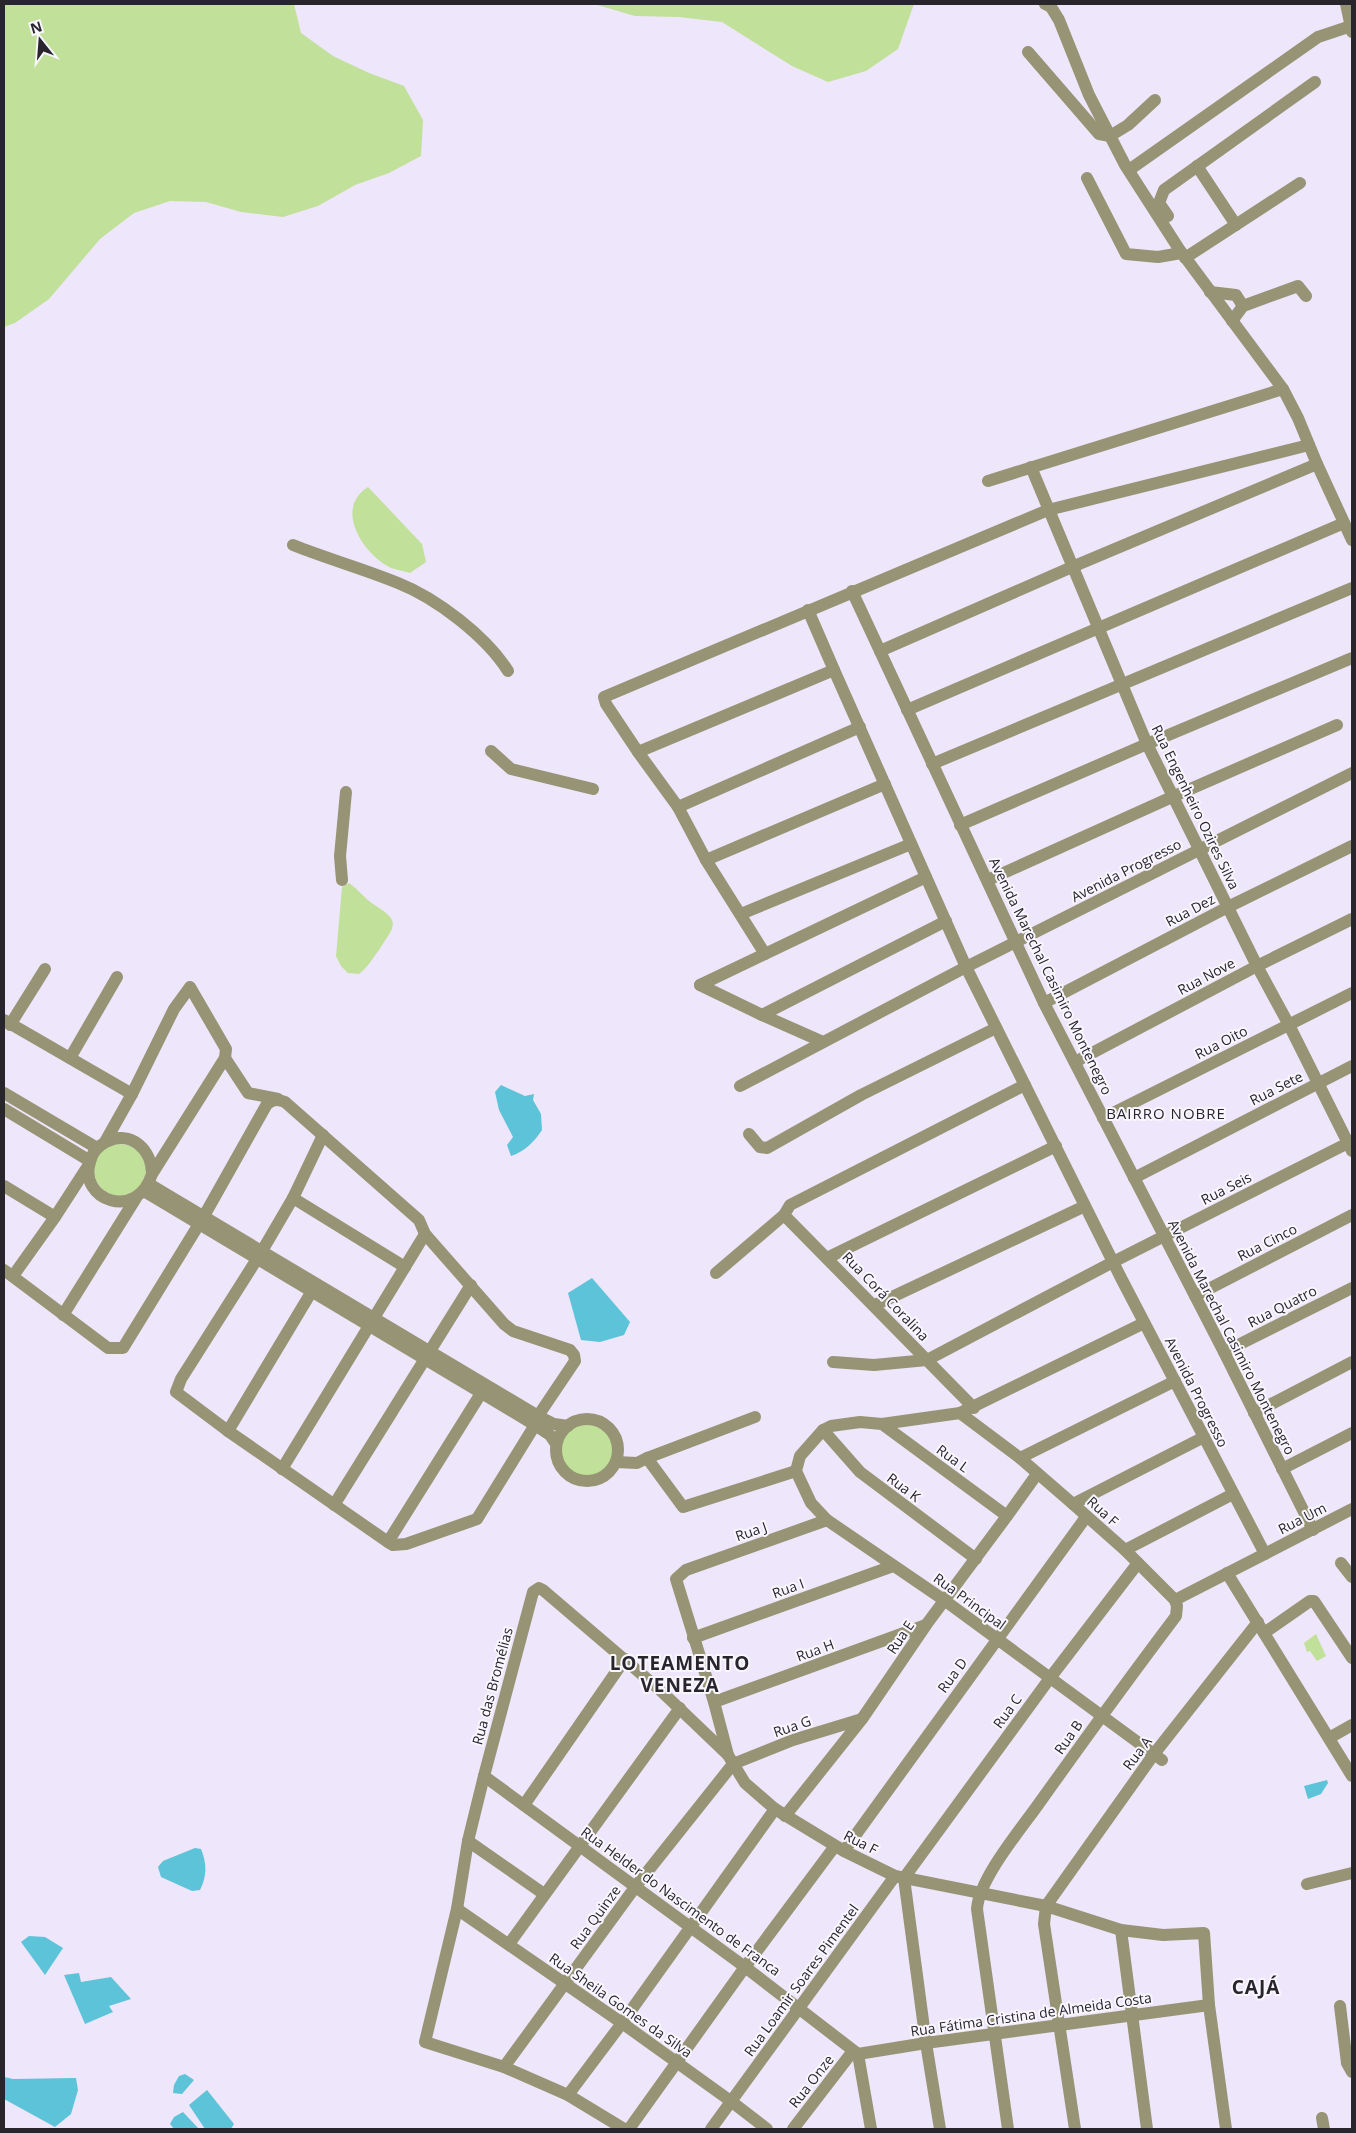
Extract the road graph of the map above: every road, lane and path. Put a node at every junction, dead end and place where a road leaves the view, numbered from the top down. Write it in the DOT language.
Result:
graph roads {
  1 [pos="1346,4"];
  2 [pos="1049,5"];
  3 [pos="1352,29"];
  4 [pos="1028,52"];
  5 [pos="1315,82"];
  6 [pos="1155,100"];
  7 [pos="1110,136"];
  8 [pos="1197,166"];
  9 [pos="1129,170"];
  10 [pos="1086,178"];
  11 [pos="1300,183"];
  12 [pos="1236,225"];
  13 [pos="1186,255"];
  14 [pos="1210,292"];
  15 [pos="1306,296"];
  16 [pos="1243,306"];
  17 [pos="1232,321"];
  18 [pos="1283,390"];
  19 [pos="1309,445"];
  20 [pos="1317,464"];
  21 [pos="1031,467"];
  22 [pos="988,481"];
  23 [pos="1048,510"];
  24 [pos="1344,523"];
  25 [pos="1352,540"];
  26 [pos="293,545"];
  27 [pos="1072,567"];
  28 [pos="1352,588"];
  29 [pos="852,591"];
  30 [pos="808,610"];
  31 [pos="1099,626"];
  32 [pos="880,651"];
  33 [pos="1352,658"];
  34 [pos="834,670"];
  35 [pos="508,671"];
  36 [pos="1122,685"];
  37 [pos="907,710"];
  38 [pos="1337,725"];
  39 [pos="860,727"];
  40 [pos="1147,744"];
  41 [pos="490,751"];
  42 [pos="638,752"];
  43 [pos="932,764"];
  44 [pos="1352,773"];
  45 [pos="885,784"];
  46 [pos="593,790"];
  47 [pos="346,792"];
  48 [pos="1172,797"];
  49 [pos="678,807"];
  50 [pos="960,824"];
  51 [pos="911,844"];
  52 [pos="1352,846"];
  53 [pos="1199,850"];
  54 [pos="706,860"];
  55 [pos="926,877"];
  56 [pos="342,880"];
  57 [pos="988,880"];
  58 [pos="1228,907"];
  59 [pos="741,914"];
  60 [pos="1352,919"];
  61 [pos="946,921"];
  62 [pos="1016,943"];
  63 [pos="765,954"];
  64 [pos="1257,966"];
  65 [pos="966,967"];
  66 [pos="46,969"];
  67 [pos="117,977"];
  68 [pos="1352,993"];
  69 [pos="1044,1003"];
  70 [pos="762,1015"];
  71 [pos="7,1023"];
  72 [pos="1289,1025"];
  73 [pos="996,1028"];
  74 [pos="823,1042"];
  75 [pos="70,1058"];
  76 [pos="226,1058"];
  77 [pos="1075,1062"];
  78 [pos="1352,1066"];
  79 [pos="1318,1083"];
  80 [pos="1025,1085"];
  81 [pos="740,1086"];
  82 [pos="4,1093"];
  83 [pos="132,1094"];
  84 [pos="280,1100"];
  85 [pos="4,1109"];
  86 [pos="1103,1118"];
  87 [pos="749,1134"];
  88 [pos="324,1135"];
  89 [pos="101,1145"];
  90 [pos="1351,1145"];
  91 [pos="1056,1146"];
  92 [pos="89,1163"];
  93 [pos="1134,1178"];
  94 [pos="4,1186"];
  95 [pos="145,1187"];
  96 [pos="293,1198"];
  97 [pos="1085,1206"];
  98 [pos="787,1210"];
  99 [pos="1352,1215"];
  100 [pos="55,1217"];
  101 [pos="201,1220"];
  102 [pos="425,1234"];
  103 [pos="1165,1236"];
  104 [pos="259,1255"];
  105 [pos="827,1258"];
  106 [pos="1113,1262"];
  107 [pos="405,1267"];
  108 [pos="8,1273"];
  109 [pos="716,1273"];
  110 [pos="471,1285"];
  111 [pos="314,1288"];
  112 [pos="1352,1288"];
  113 [pos="1195,1296"];
  114 [pos="875,1305"];
  115 [pos="62,1315"];
  116 [pos="372,1322"];
  117 [pos="1144,1323"];
  118 [pos="1224,1352"];
  119 [pos="427,1355"];
  120 [pos="927,1360"];
  121 [pos="833,1362"];
  122 [pos="1352,1362"];
  123 [pos="1175,1381"];
  124 [pos="484,1389"];
  125 [pos="974,1408"];
  126 [pos="960,1413"];
  127 [pos="1254,1413"];
  128 [pos="755,1417"];
  129 [pos="537,1421"];
  130 [pos="882,1424"];
  131 [pos="568,1426"];
  132 [pos="823,1430"];
  133 [pos="228,1431"];
  134 [pos="1352,1433"];
  135 [pos="1204,1437"];
  136 [pos="556,1444"];
  137 [pos="647,1458"];
  138 [pos="1020,1458"];
  139 [pos="616,1462"];
  140 [pos="282,1469"];
  141 [pos="1282,1469"];
  142 [pos="796,1471"];
  143 [pos="1037,1474"];
  144 [pos="1233,1494"];
  145 [pos="1073,1504"];
  146 [pos="334,1505"];
  147 [pos="1352,1509"];
  148 [pos="1007,1516"];
  149 [pos="1086,1517"];
  150 [pos="827,1520"];
  151 [pos="1313,1530"];
  152 [pos="388,1542"];
  153 [pos="1125,1550"];
  154 [pos="1265,1554"];
  155 [pos="976,1559"];
  156 [pos="1138,1563"];
  157 [pos="1341,1563"];
  158 [pos="893,1566"];
  159 [pos="686,1570"];
  160 [pos="1228,1573"];
  161 [pos="1352,1576"];
  162 [pos="944,1600"];
  163 [pos="1175,1600"];
  164 [pos="926,1625"];
  165 [pos="1261,1627"];
  166 [pos="693,1638"];
  167 [pos="997,1639"];
  168 [pos="1352,1658"];
  169 [pos="625,1659"];
  170 [pos="1050,1678"];
  171 [pos="714,1702"];
  172 [pos="680,1708"];
  173 [pos="1102,1715"];
  174 [pos="862,1718"];
  175 [pos="1352,1725"];
  176 [pos="1329,1738"];
  177 [pos="1158,1757"];
  178 [pos="731,1760"];
  179 [pos="484,1776"];
  180 [pos="1352,1776"];
  181 [pos="524,1805"];
  182 [pos="780,1812"];
  183 [pos="468,1841"];
  184 [pos="581,1846"];
  185 [pos="839,1849"];
  186 [pos="1352,1873"];
  187 [pos="899,1877"];
  188 [pos="1307,1884"];
  189 [pos="636,1886"];
  190 [pos="980,1893"];
  191 [pos="544,1894"];
  192 [pos="1046,1906"];
  193 [pos="456,1909"];
  194 [pos="690,1927"];
  195 [pos="1121,1930"];
  196 [pos="509,1944"];
  197 [pos="745,1967"];
  198 [pos="564,1984"];
  199 [pos="1209,2005"];
  200 [pos="1340,2006"];
  201 [pos="799,2008"];
  202 [pos="1131,2016"];
  203 [pos="622,2023"];
  204 [pos="1059,2026"];
  205 [pos="995,2034"];
  206 [pos="926,2043"];
  207 [pos="855,2052"];
  208 [pos="677,2063"];
  209 [pos="504,2067"];
  210 [pos="1352,2072"];
  211 [pos="568,2095"];
  212 [pos="732,2102"];
  213 [pos="624,2129"];
  214 [pos="629,2129"];
  215 [pos="711,2129"];
  216 [pos="767,2129"];
  217 [pos="793,2129"];
  218 [pos="871,2129"];
  219 [pos="940,2129"];
  220 [pos="1008,2129"];
  221 [pos="1075,2129"];
  222 [pos="1147,2129"];
  223 [pos="1226,2129"];
  1 -- 3 [label="street"];
  2 -- 7 [label="street"];
  3 -- 9 [label="street"];
  4 -- 7 [label="street"];
  5 -- 8 [label="street"];
  6 -- 7 [label="street"];
  7 -- 9 [label="street"];
  8 -- 12 [label="street"];
  8 -- 13 [label="street"];
  9 -- 13 [label="street"];
  10 -- 13 [label="street"];
  11 -- 12 [label="street"];
  12 -- 13 [label="street"];
  13 -- 14 [label="street"];
  14 -- 16 [label="street"];
  14 -- 17 [label="street"];
  15 -- 16 [label="street"];
  16 -- 17 [label="street"];
  17 -- 18 [label="street"];
  18 -- 19 [label="street"];
  18 -- 21 [label="street"];
  19 -- 20 [label="street"];
  19 -- 23 [label="street"];
  20 -- 24 [label="street"];
  20 -- 27 [label="street"];
  21 -- 22 [label="street"];
  21 -- 23 [label="street, Rua Engenheiro Ozires Silva"];
  23 -- 27 [label="street, Rua Engenheiro Ozires Silva"];
  23 -- 29 [label="street"];
  24 -- 25 [label="street"];
  24 -- 31 [label="street"];
  26 -- 35 [label="street"];
  27 -- 31 [label="street, Rua Engenheiro Ozires Silva"];
  27 -- 32 [label="street"];
  28 -- 36 [label="street"];
  29 -- 30 [label="street"];
  29 -- 32 [label="street, Avenida Marechal Casimiro Montenegro"];
  30 -- 34 [label="street, Avenida Progresso"];
  30 -- 42 [label="street"];
  31 -- 36 [label="street, Rua Engenheiro Ozires Silva"];
  31 -- 37 [label="street"];
  32 -- 37 [label="street, Avenida Marechal Casimiro Montenegro"];
  33 -- 40 [label="street"];
  34 -- 39 [label="street, Avenida Progresso"];
  34 -- 42 [label="street"];
  36 -- 40 [label="street, Rua Engenheiro Ozires Silva"];
  36 -- 43 [label="street"];
  37 -- 43 [label="street, Avenida Marechal Casimiro Montenegro"];
  38 -- 48 [label="street"];
  39 -- 45 [label="street, Avenida Progresso"];
  39 -- 49 [label="street"];
  40 -- 48 [label="street, Rua Engenheiro Ozires Silva"];
  40 -- 50 [label="street"];
  41 -- 46 [label="street"];
  42 -- 49 [label="street"];
  43 -- 50 [label="street, Avenida Marechal Casimiro Montenegro"];
  44 -- 53 [label="street, Avenida Progresso"];
  45 -- 51 [label="street, Avenida Progresso"];
  45 -- 54 [label="street"];
  47 -- 56 [label="street"];
  48 -- 53 [label="street, Rua Engenheiro Ozires Silva"];
  48 -- 57 [label="street"];
  49 -- 54 [label="street"];
  50 -- 57 [label="street, Avenida Marechal Casimiro Montenegro"];
  51 -- 55 [label="street, Avenida Progresso"];
  51 -- 59 [label="street"];
  52 -- 58 [label="street, Rua Dez"];
  53 -- 58 [label="street, Rua Engenheiro Ozires Silva"];
  53 -- 62 [label="street, Avenida Progresso"];
  54 -- 59 [label="street"];
  55 -- 61 [label="street, Avenida Progresso"];
  55 -- 63 [label="street"];
  57 -- 62 [label="street, Avenida Marechal Casimiro Montenegro"];
  58 -- 64 [label="street, Rua Engenheiro Ozires Silva"];
  58 -- 69 [label="street, Rua Dez"];
  59 -- 63 [label="street"];
  60 -- 64 [label="street, Rua Nove"];
  61 -- 65 [label="street, Avenida Progresso"];
  61 -- 70 [label="street"];
  62 -- 65 [label="street, Avenida Progresso"];
  62 -- 69 [label="street, Avenida Marechal Casimiro Montenegro"];
  63 -- 70 [label="street"];
  64 -- 72 [label="street, Rua Engenheiro Ozires Silva"];
  64 -- 77 [label="street, Rua Nove"];
  65 -- 73 [label="street, Avenida Progresso"];
  65 -- 74 [label="street, Avenida Progresso"];
  66 -- 71 [label="street"];
  67 -- 75 [label="street"];
  68 -- 72 [label="street, Rua Oito"];
  69 -- 77 [label="street, Avenida Marechal Casimiro Montenegro"];
  70 -- 74 [label="street"];
  71 -- 75 [label="street"];
  72 -- 79 [label="street, Rua Engenheiro Ozires Silva"];
  72 -- 86 [label="street, Rua Oito"];
  73 -- 80 [label="street, Avenida Progresso"];
  73 -- 87 [label="street"];
  74 -- 81 [label="street, Avenida Progresso"];
  75 -- 83 [label="street"];
  76 -- 83 [label="street"];
  76 -- 84 [label="street"];
  76 -- 95 [label="street"];
  77 -- 86 [label="street, Avenida Marechal Casimiro Montenegro"];
  78 -- 79 [label="street, Rua Sete"];
  79 -- 90 [label="street, Rua Engenheiro Ozires Silva"];
  79 -- 93 [label="street, Rua Sete"];
  80 -- 91 [label="street, Avenida Progresso"];
  80 -- 98 [label="street"];
  82 -- 89 [label="street"];
  83 -- 89 [label="street"];
  84 -- 88 [label="street"];
  84 -- 101 [label="street"];
  85 -- 92 [label="street"];
  86 -- 93 [label="street, Avenida Marechal Casimiro Montenegro"];
  88 -- 96 [label="street"];
  88 -- 102 [label="street"];
  89 -- 92 [label="street"];
  89 -- 95 [label="street"];
  90 -- 103 [label="street, Rua Seis"];
  91 -- 97 [label="street, Avenida Progresso"];
  91 -- 105 [label="street"];
  92 -- 95 [label="street"];
  92 -- 100 [label="street"];
  93 -- 103 [label="street, Avenida Marechal Casimiro Montenegro"];
  94 -- 100 [label="street"];
  95 -- 101 [label="street"];
  95 -- 115 [label="street"];
  96 -- 104 [label="street"];
  96 -- 107 [label="street"];
  97 -- 106 [label="street, Avenida Progresso"];
  97 -- 114 [label="street"];
  98 -- 105 [label="street, Rua Corá Coralina"];
  98 -- 109 [label="street"];
  99 -- 113 [label="street, Rua Cinco"];
  100 -- 108 [label="street"];
  101 -- 104 [label="street"];
  101 -- 115 [label="street"];
  102 -- 107 [label="street"];
  102 -- 110 [label="street"];
  103 -- 106 [label="street, Rua Seis"];
  103 -- 113 [label="street, Avenida Marechal Casimiro Montenegro"];
  104 -- 111 [label="street"];
  104 -- 133 [label="street"];
  105 -- 114 [label="street, Rua Corá Coralina"];
  106 -- 117 [label="street, Avenida Progresso"];
  106 -- 120 [label="street, Rua Seis"];
  107 -- 116 [label="street"];
  108 -- 115 [label="street"];
  110 -- 119 [label="street"];
  110 -- 129 [label="street"];
  111 -- 116 [label="street"];
  111 -- 133 [label="street"];
  112 -- 118 [label="street, Rua Quatro"];
  113 -- 118 [label="street, Avenida Marechal Casimiro Montenegro"];
  114 -- 120 [label="street, Rua Corá Coralina"];
  116 -- 119 [label="street"];
  116 -- 140 [label="street"];
  117 -- 123 [label="street, Avenida Progresso"];
  117 -- 125 [label="street"];
  118 -- 127 [label="street, Avenida Marechal Casimiro Montenegro"];
  119 -- 124 [label="street"];
  119 -- 146 [label="street"];
  120 -- 121 [label="street"];
  120 -- 125 [label="street, Rua Corá Coralina"];
  122 -- 127 [label="street"];
  123 -- 135 [label="street, Avenida Progresso"];
  123 -- 138 [label="street"];
  124 -- 129 [label="street"];
  124 -- 152 [label="street"];
  125 -- 126 [label="street"];
  126 -- 130 [label="street"];
  126 -- 138 [label="street, Rua F"];
  127 -- 141 [label="street, Avenida Marechal Casimiro Montenegro"];
  128 -- 137 [label="street"];
  129 -- 131 [label="street"];
  129 -- 136 [label="street"];
  129 -- 152 [label="street"];
  130 -- 132 [label="street"];
  130 -- 148 [label="street, Rua L"];
  131 -- 136 [label="street"];
  131 -- 139 [label="street"];
  132 -- 142 [label="street"];
  132 -- 155 [label="street, Rua K"];
  133 -- 140 [label="street"];
  134 -- 141 [label="street"];
  135 -- 144 [label="street, Avenida Progresso"];
  135 -- 145 [label="street"];
  136 -- 139 [label="street"];
  137 -- 139 [label="street"];
  137 -- 142 [label="street"];
  138 -- 143 [label="street, Rua F"];
  140 -- 146 [label="street"];
  141 -- 151 [label="street, Avenida Marechal Casimiro Montenegro"];
  142 -- 150 [label="street, Rua Principal"];
  143 -- 145 [label="street, Rua F"];
  143 -- 148 [label="street, Rua E"];
  144 -- 153 [label="street"];
  144 -- 154 [label="street, Avenida Progresso"];
  145 -- 149 [label="street, Rua F"];
  146 -- 152 [label="street"];
  147 -- 151 [label="street, Rua Um"];
  148 -- 155 [label="street, Rua E"];
  149 -- 153 [label="street, Rua F"];
  149 -- 167 [label="street, Rua D"];
  150 -- 158 [label="street, Rua Principal"];
  150 -- 159 [label="street, Rua J"];
  151 -- 154 [label="street, Rua Um"];
  153 -- 156 [label="street, Rua F"];
  154 -- 160 [label="street, Rua Um"];
  155 -- 162 [label="street, Rua E"];
  156 -- 163 [label="street, Rua F"];
  156 -- 170 [label="street, Rua C"];
  157 -- 161 [label="street"];
  158 -- 162 [label="street, Rua Principal"];
  158 -- 166 [label="street, Rua I"];
  159 -- 166 [label="street, Rua F"];
  160 -- 163 [label="street"];
  160 -- 165 [label="street"];
  162 -- 164 [label="street, Rua E"];
  162 -- 167 [label="street, Rua Principal"];
  163 -- 173 [label="street, Rua B"];
  164 -- 171 [label="street, Rua H"];
  164 -- 174 [label="street, Rua E"];
  165 -- 168 [label="street, Rua A"];
  165 -- 176 [label="street"];
  165 -- 177 [label="street, Rua A"];
  166 -- 171 [label="street, Rua F"];
  167 -- 170 [label="street, Rua Principal"];
  167 -- 185 [label="street, Rua D"];
  169 -- 172 [label="street, Rua das Bromélias"];
  169 -- 179 [label="street, Rua das Bromélias"];
  169 -- 181 [label="street"];
  170 -- 173 [label="street, Rua Principal"];
  170 -- 187 [label="street, Rua C"];
  171 -- 178 [label="street, Rua F"];
  172 -- 178 [label="street, Rua das Bromélias"];
  172 -- 184 [label="street"];
  173 -- 177 [label="street, Rua Principal"];
  173 -- 190 [label="street, Rua B"];
  174 -- 178 [label="street, Rua G"];
  174 -- 182 [label="street, Rua E"];
  175 -- 176 [label="street"];
  176 -- 180 [label="street"];
  177 -- 192 [label="street, Rua A"];
  178 -- 182 [label="street, Rua F"];
  178 -- 189 [label="street, Rua Quinze"];
  179 -- 181 [label="street, Rua Helder do Nascimento de Franca"];
  179 -- 183 [label="street, Rua das Bromélias"];
  181 -- 184 [label="street, Rua Helder do Nascimento de Franca"];
  182 -- 185 [label="street, Rua F"];
  182 -- 194 [label="street, Rua E"];
  183 -- 191 [label="street"];
  183 -- 193 [label="street, Rua das Bromélias"];
  184 -- 189 [label="street, Rua Helder do Nascimento de Franca"];
  184 -- 191 [label="street"];
  185 -- 187 [label="street, Rua F"];
  185 -- 197 [label="street, Rua D"];
  186 -- 188 [label="street"];
  187 -- 190 [label="street, Rua F"];
  187 -- 201 [label="street, Rua Loamir Soares Pimentel"];
  187 -- 206 [label="street"];
  189 -- 194 [label="street, Rua Helder do Nascimento de Franca"];
  189 -- 198 [label="street, Rua Quinze"];
  190 -- 192 [label="street, Rua F"];
  190 -- 205 [label="street"];
  191 -- 196 [label="street"];
  192 -- 195 [label="street, Rua F"];
  192 -- 204 [label="street"];
  193 -- 196 [label="street, Rua Sheila Gomes da Silva"];
  193 -- 209 [label="street, Rua das Bromélias"];
  194 -- 197 [label="street, Rua Helder do Nascimento de Franca"];
  194 -- 203 [label="street, Rua E"];
  195 -- 199 [label="street, Rua F"];
  195 -- 202 [label="street"];
  196 -- 198 [label="street, Rua Sheila Gomes da Silva"];
  197 -- 201 [label="street, Rua Helder do Nascimento de Franca"];
  197 -- 208 [label="street, Rua D"];
  198 -- 203 [label="street, Rua Sheila Gomes da Silva"];
  198 -- 209 [label="street, Rua Quinze"];
  199 -- 202 [label="street, Rua Fátima Cristina de Almeida Costa"];
  199 -- 223 [label="street"];
  200 -- 210 [label="street"];
  201 -- 207 [label="street, Rua Helder do Nascimento de Franca"];
  201 -- 212 [label="street, Rua Loamir Soares Pimentel"];
  202 -- 204 [label="street, Rua Fátima Cristina de Almeida Costa"];
  202 -- 222 [label="street"];
  203 -- 208 [label="street, Rua Sheila Gomes da Silva"];
  203 -- 211 [label="street, Rua E"];
  204 -- 205 [label="street, Rua Fátima Cristina de Almeida Costa"];
  204 -- 221 [label="street"];
  205 -- 206 [label="street, Rua Fátima Cristina de Almeida Costa"];
  205 -- 220 [label="street"];
  206 -- 207 [label="street, Rua Fátima Cristina de Almeida Costa"];
  206 -- 219 [label="street"];
  207 -- 217 [label="street, Rua Onze"];
  207 -- 218 [label="street"];
  208 -- 212 [label="street, Rua Sheila Gomes da Silva"];
  208 -- 214 [label="street, Rua D"];
  209 -- 211 [label="street"];
  211 -- 213 [label="street"];
  212 -- 215 [label="street, Rua Loamir Soares Pimentel"];
  212 -- 216 [label="street, Rua Sheila Gomes da Silva"];
}
